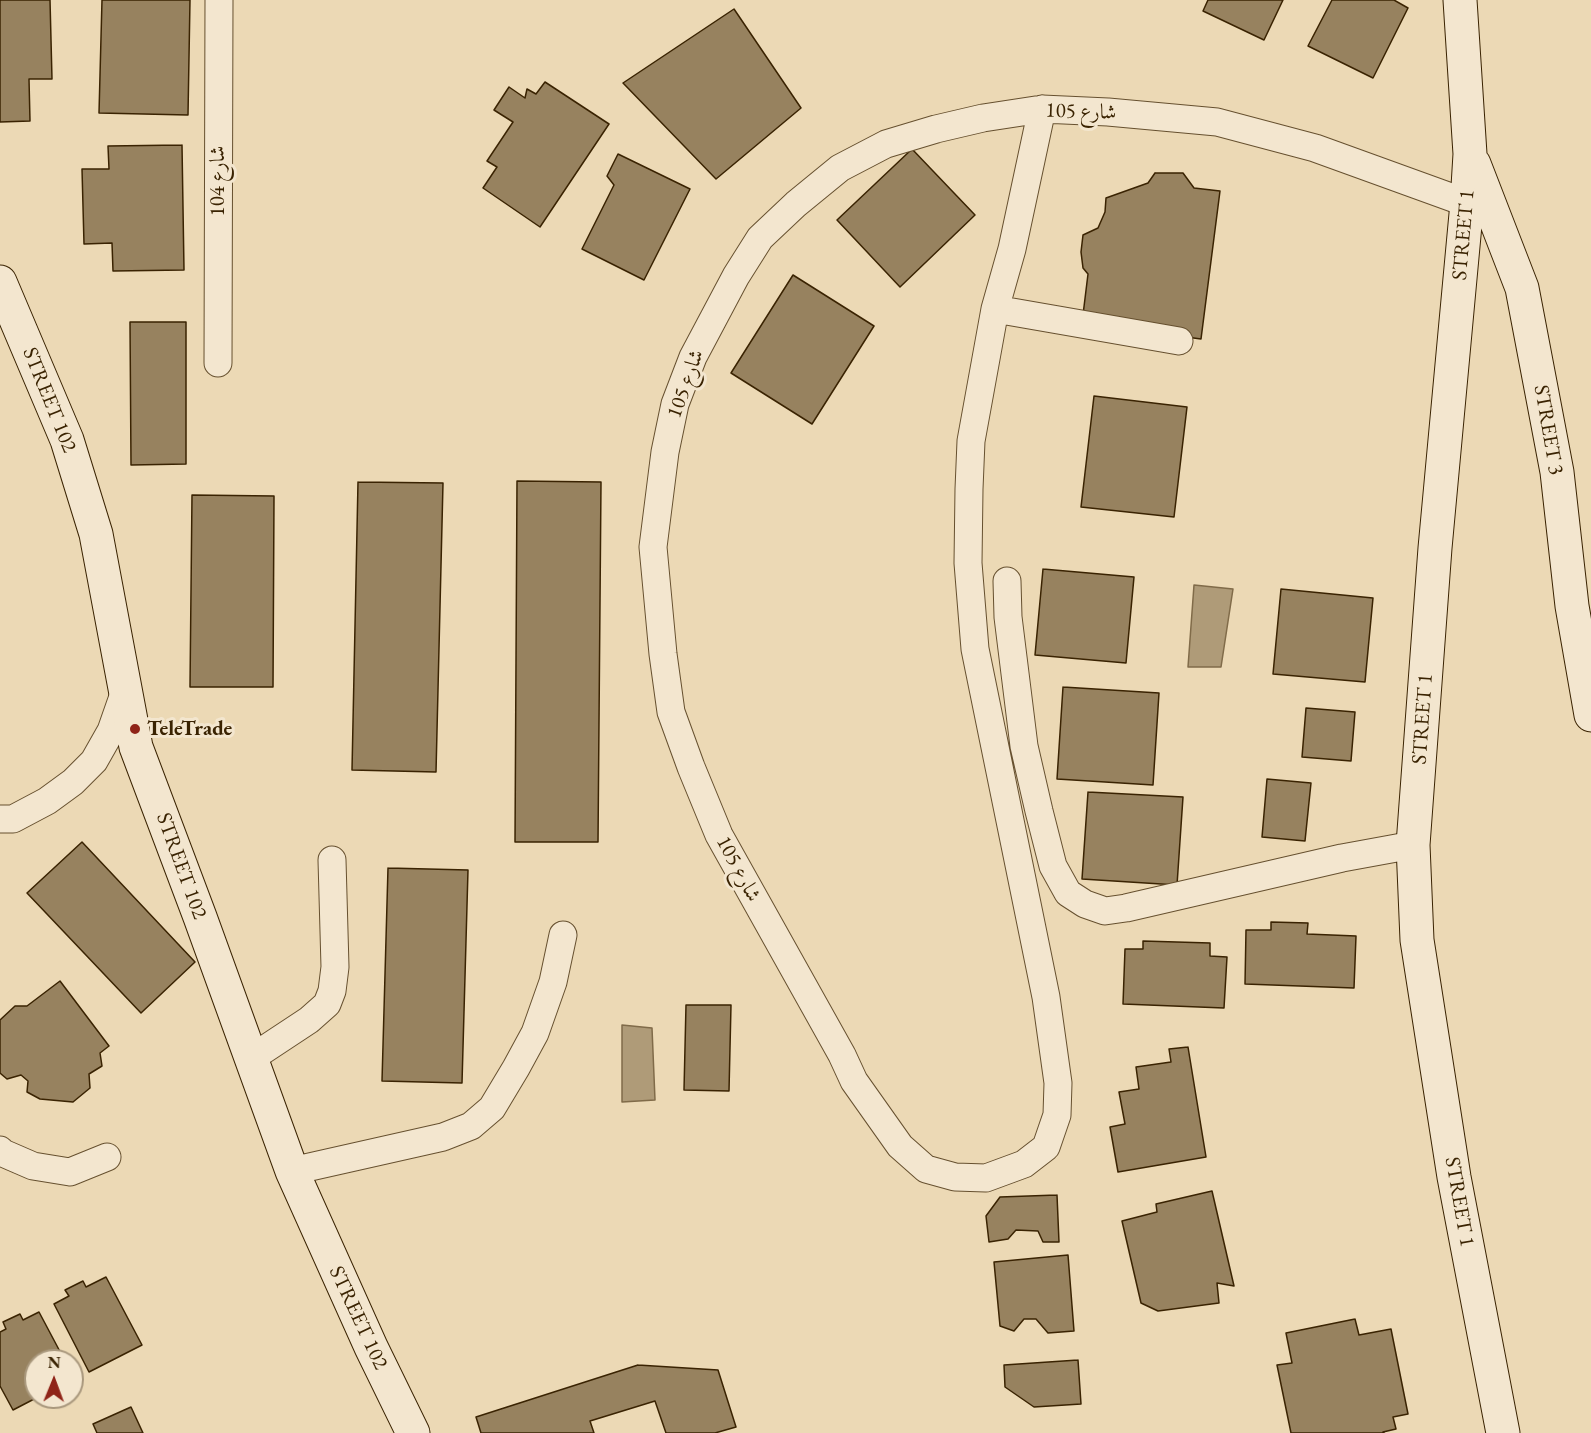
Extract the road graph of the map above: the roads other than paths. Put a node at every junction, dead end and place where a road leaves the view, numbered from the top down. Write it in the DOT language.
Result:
graph roads {
  1 [pos="219,0"];
  2 [pos="1460,0"];
  3 [pos="1042,109"];
  4 [pos="1470,154"];
  5 [pos="1467,203"];
  6 [pos="0,282"];
  7 [pos="995,309"];
  8 [pos="1179,340"];
  9 [pos="218,363"];
  10 [pos="1007,581"];
  11 [pos="125,691"];
  12 [pos="1591,715"];
  13 [pos="0,819"];
  14 [pos="1413,845"];
  15 [pos="332,860"];
  16 [pos="562,934"];
  17 [pos="250,1059"];
  18 [pos="0,1150"];
  19 [pos="107,1157"];
  20 [pos="292,1171"];
  21 [pos="413,1433"];
  22 [pos="1503,1433"];
  1 -- 9 [label="street, شارع 104"];
  2 -- 4 [label="street, STREET 1"];
  3 -- 5 [label="street, شارع 105"];
  3 -- 7 [label="street"];
  3 -- 7 [label="street, شارع 105"];
  4 -- 5 [label="street, STREET 1"];
  4 -- 12 [label="street, STREET 3"];
  5 -- 14 [label="street, STREET 1"];
  6 -- 11 [label="street, STREET 102"];
  7 -- 8 [label="street"];
  10 -- 14 [label="street"];
  11 -- 13 [label="street"];
  11 -- 17 [label="street, STREET 102"];
  14 -- 22 [label="street, STREET 1"];
  15 -- 17 [label="street"];
  16 -- 20 [label="street"];
  17 -- 20 [label="street, STREET 102"];
  18 -- 19 [label="street"];
  20 -- 21 [label="street, STREET 102"];
}
